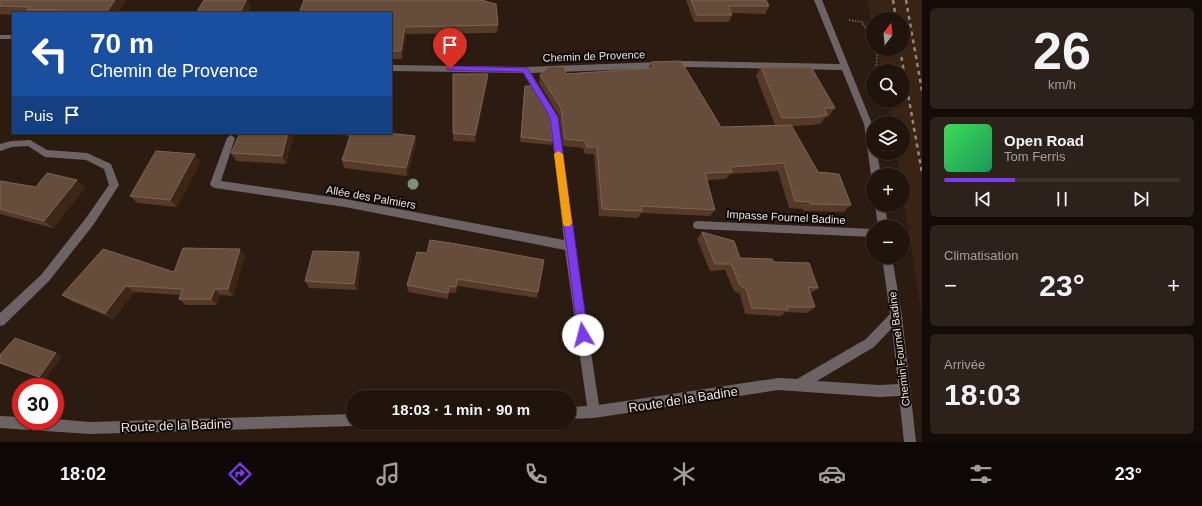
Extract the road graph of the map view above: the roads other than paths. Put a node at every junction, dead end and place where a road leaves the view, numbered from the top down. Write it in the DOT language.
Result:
graph roads {
  1 [pos="818,0"];
  2 [pos="0,37"];
  3 [pos="12,37"];
  4 [pos="846,67"];
  5 [pos="392,68"];
  6 [pos="525,70"];
  7 [pos="231,138"];
  8 [pos="0,148"];
  9 [pos="875,168"];
  10 [pos="698,225"];
  11 [pos="866,233"];
  12 [pos="570,246"];
  13 [pos="888,264"];
  14 [pos="896,316"];
  15 [pos="0,321"];
  16 [pos="797,386"];
  17 [pos="904,390"];
  18 [pos="594,412"];
  19 [pos="576,413"];
  20 [pos="346,420"];
  21 [pos="0,422"];
  22 [pos="910,442"];
  1 -- 4 [label="street"];
  2 -- 3 [label="street"];
  4 -- 6 [label="street, Chemin de Provence"];
  4 -- 9 [label="street"];
  5 -- 6 [label="street, Chemin de Provence"];
  6 -- 12 [label="street"];
  7 -- 12 [label="street, Allée des Palmiers"];
  8 -- 15 [label="street"];
  10 -- 11 [label="street, Impasse Fournel Badine"];
  12 -- 18 [label="street"];
  13 -- 14 [label="street, Chemin Fournel Badine"];
  14 -- 16 [label="street"];
  14 -- 17 [label="street, Chemin Fournel Badine"];
  16 -- 17 [label="street, Route de la Badine"];
  16 -- 18 [label="street, Route de la Badine"];
  17 -- 22 [label="street, Chemin Fournel Badine"];
  18 -- 19 [label="street, Route de la Badine"];
  20 -- 21 [label="street, Route de la Badine"];
}
